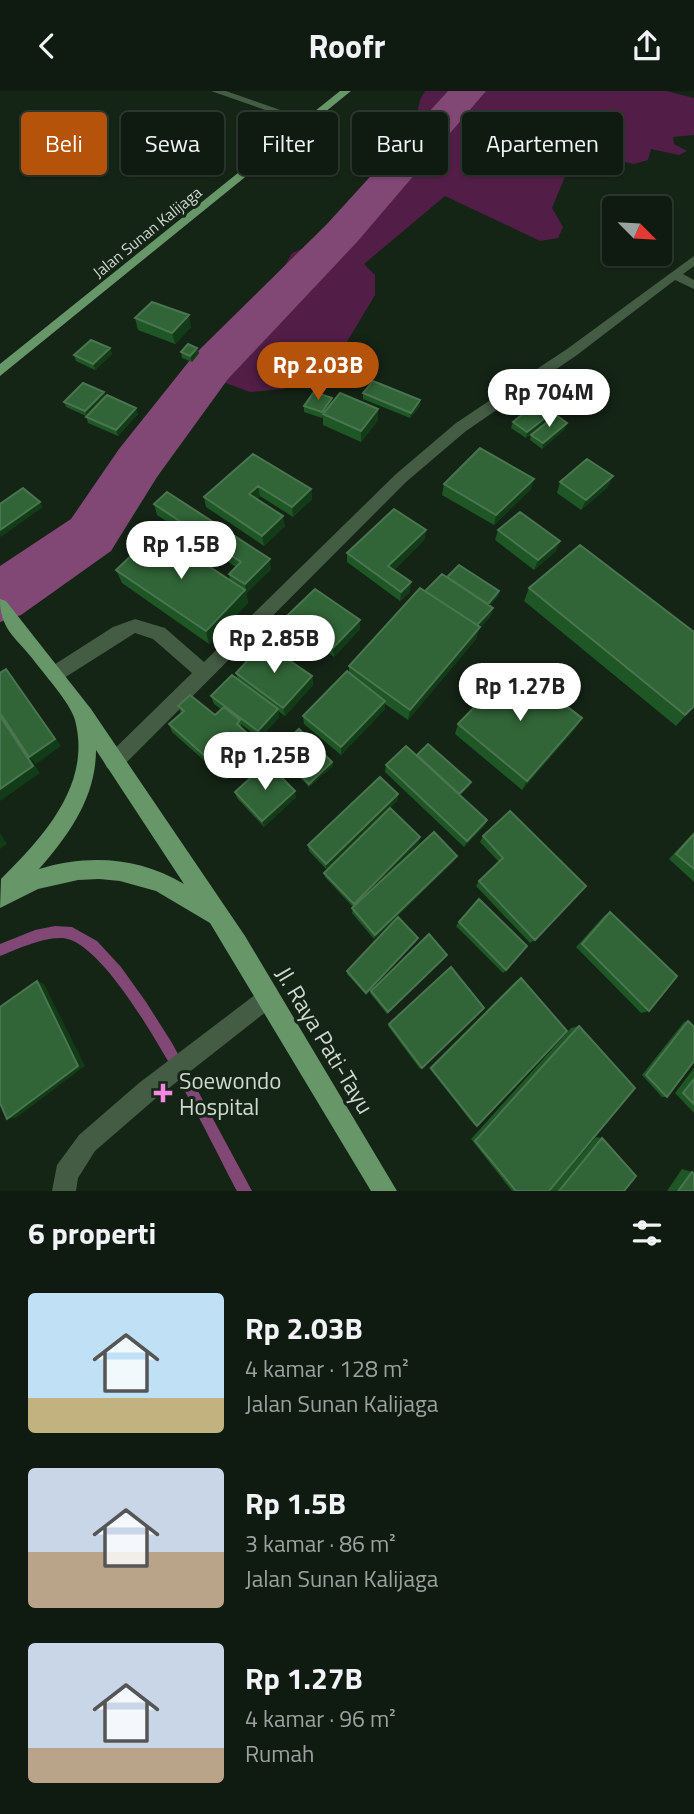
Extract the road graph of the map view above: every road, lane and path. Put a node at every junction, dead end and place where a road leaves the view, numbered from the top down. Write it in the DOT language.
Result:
graph roads {
  1 [pos="216,91"];
  2 [pos="346,91"];
  3 [pos="279,112"];
  4 [pos="321,112"];
  5 [pos="243,175"];
  6 [pos="694,261"];
  7 [pos="675,275"];
  8 [pos="694,285"];
  9 [pos="0,371"];
  10 [pos="0,606"];
  11 [pos="55,674"];
  12 [pos="205,674"];
  13 [pos="84,715"];
  14 [pos="114,762"];
  15 [pos="0,896"];
  16 [pos="218,916"];
  17 [pos="268,996"];
  18 [pos="64,1191"];
  19 [pos="385,1191"];
  1 -- 3 [label="street"];
  2 -- 4 [label="main road, Jalan Sunan Kalijaga"];
  5 -- 9 [label="main road, Jalan Sunan Kalijaga"];
  6 -- 7 [label="street"];
  7 -- 8 [label="street"];
  7 -- 12 [label="street"];
  10 -- 11 [label="main road, Jl. Raya Pati-Tayu"];
  11 -- 12 [label="street"];
  11 -- 13 [label="main road, Jl. Raya Pati-Tayu"];
  12 -- 14 [label="street"];
  13 -- 14 [label="main road, Jl. Raya Pati-Tayu"];
  13 -- 15 [label="main road"];
  14 -- 16 [label="main road, Jl. Raya Pati-Tayu"];
  15 -- 16 [label="main road"];
  16 -- 17 [label="main road, Jl. Raya Pati-Tayu"];
  17 -- 18 [label="street"];
  17 -- 19 [label="main road, Jl. Raya Pati-Tayu"];
}
